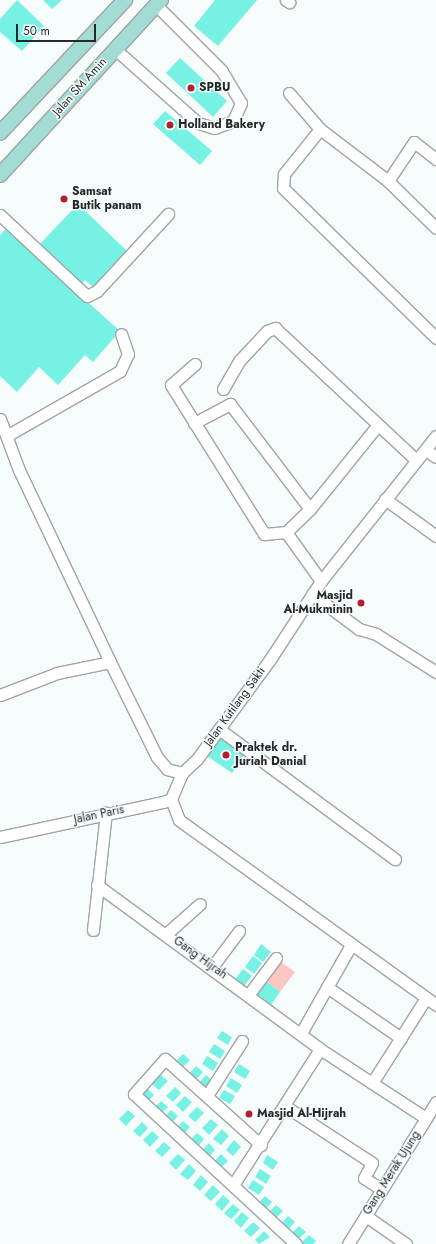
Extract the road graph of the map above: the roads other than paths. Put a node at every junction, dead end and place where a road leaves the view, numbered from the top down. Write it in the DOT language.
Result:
graph roads {
  1 [pos="125,0"];
  2 [pos="158,2"];
  3 [pos="115,49"];
  4 [pos="289,93"];
  5 [pos="320,129"];
  6 [pos="0,133"];
  7 [pos="436,159"];
  8 [pos="0,175"];
  9 [pos="388,181"];
  10 [pos="168,214"];
  11 [pos="0,216"];
  12 [pos="436,228"];
  13 [pos="122,334"];
  14 [pos="436,338"];
  15 [pos="194,364"];
  16 [pos="223,389"];
  17 [pos="0,419"];
  18 [pos="194,423"];
  19 [pos="378,426"];
  20 [pos="8,435"];
  21 [pos="436,436"];
  22 [pos="426,450"];
  23 [pos="436,457"];
  24 [pos="416,460"];
  25 [pos="385,499"];
  26 [pos="310,509"];
  27 [pos="286,532"];
  28 [pos="436,536"];
  29 [pos="321,581"];
  30 [pos="312,594"];
  31 [pos="110,662"];
  32 [pos="436,672"];
  33 [pos="0,695"];
  34 [pos="219,729"];
  35 [pos="182,773"];
  36 [pos="170,799"];
  37 [pos="106,813"];
  38 [pos="0,837"];
  39 [pos="396,860"];
  40 [pos="97,885"];
  41 [pos="200,904"];
  42 [pos="93,930"];
  43 [pos="239,931"];
  44 [pos="166,934"];
  45 [pos="351,945"];
  46 [pos="276,958"];
  47 [pos="212,967"];
  48 [pos="327,987"];
  49 [pos="249,994"];
  50 [pos="426,998"];
  51 [pos="436,1005"];
  52 [pos="300,1033"];
  53 [pos="401,1038"];
  54 [pos="242,1041"];
  55 [pos="320,1049"];
  56 [pos="372,1083"];
  57 [pos="208,1094"];
  58 [pos="436,1102"];
  59 [pos="285,1106"];
  60 [pos="426,1118"];
  61 [pos="261,1145"];
  62 [pos="233,1185"];
  63 [pos="381,1189"];
  64 [pos="366,1216"];
  65 [pos="296,1244"];
  66 [pos="348,1244"];
  67 [pos="406,1244"];
  1 -- 6 [label="main road"];
  2 -- 3 [label="main road, Jalan SM Amin"];
  2 -- 3 [label="street"];
  3 -- 8 [label="main road, Jalan SM Amin"];
  4 -- 5 [label="street"];
  5 -- 9 [label="street"];
  5 -- 14 [label="street"];
  7 -- 9 [label="street"];
  9 -- 12 [label="street"];
  10 -- 11 [label="street"];
  13 -- 20 [label="street"];
  15 -- 18 [label="street"];
  16 -- 19 [label="street"];
  17 -- 20 [label="street"];
  18 -- 26 [label="street"];
  18 -- 27 [label="street"];
  19 -- 24 [label="street"];
  19 -- 26 [label="street"];
  20 -- 31 [label="street"];
  21 -- 22 [label="street, Jalan Kutilang Sakti"];
  22 -- 23 [label="street"];
  22 -- 24 [label="street, Jalan Kutilang Sakti"];
  24 -- 25 [label="street, Jalan Kutilang Sakti"];
  25 -- 28 [label="street"];
  25 -- 29 [label="street, Jalan Kutilang Sakti"];
  26 -- 27 [label="street"];
  27 -- 29 [label="street"];
  29 -- 30 [label="street, Jalan Kutilang Sakti"];
  30 -- 32 [label="street"];
  30 -- 34 [label="street, Jalan Kutilang Sakti"];
  31 -- 33 [label="street"];
  31 -- 35 [label="street"];
  34 -- 35 [label="street, Jalan Kutilang Sakti"];
  34 -- 39 [label="street"];
  35 -- 36 [label="street"];
  36 -- 37 [label="street, Jalan Paris"];
  36 -- 45 [label="street"];
  37 -- 38 [label="street, Jalan Paris"];
  37 -- 40 [label="street"];
  40 -- 42 [label="street"];
  40 -- 44 [label="street, Gang Hijrah"];
  41 -- 44 [label="street"];
  43 -- 47 [label="street"];
  44 -- 47 [label="street, Gang Hijrah"];
  45 -- 48 [label="street"];
  45 -- 50 [label="street"];
  46 -- 49 [label="street"];
  47 -- 49 [label="street, Gang Hijrah"];
  48 -- 52 [label="street"];
  48 -- 53 [label="street"];
  49 -- 52 [label="street, Gang Hijrah"];
  50 -- 51 [label="street"];
  50 -- 53 [label="street"];
  52 -- 55 [label="street, Gang Hijrah"];
  53 -- 56 [label="street"];
  54 -- 57 [label="street"];
  55 -- 56 [label="street, Gang Hijrah"];
  55 -- 59 [label="street"];
  56 -- 60 [label="street, Gang Hijrah"];
  57 -- 61 [label="street"];
  57 -- 62 [label="street"];
  58 -- 60 [label="street, Gang Merak Ujung"];
  59 -- 61 [label="street"];
  59 -- 63 [label="street"];
  60 -- 63 [label="street, Gang Merak Ujung"];
  61 -- 62 [label="street"];
  62 -- 65 [label="street"];
  63 -- 64 [label="street, Gang Merak Ujung"];
  64 -- 66 [label="street, Gang Merak Ujung"];
  64 -- 67 [label="street"];
}
